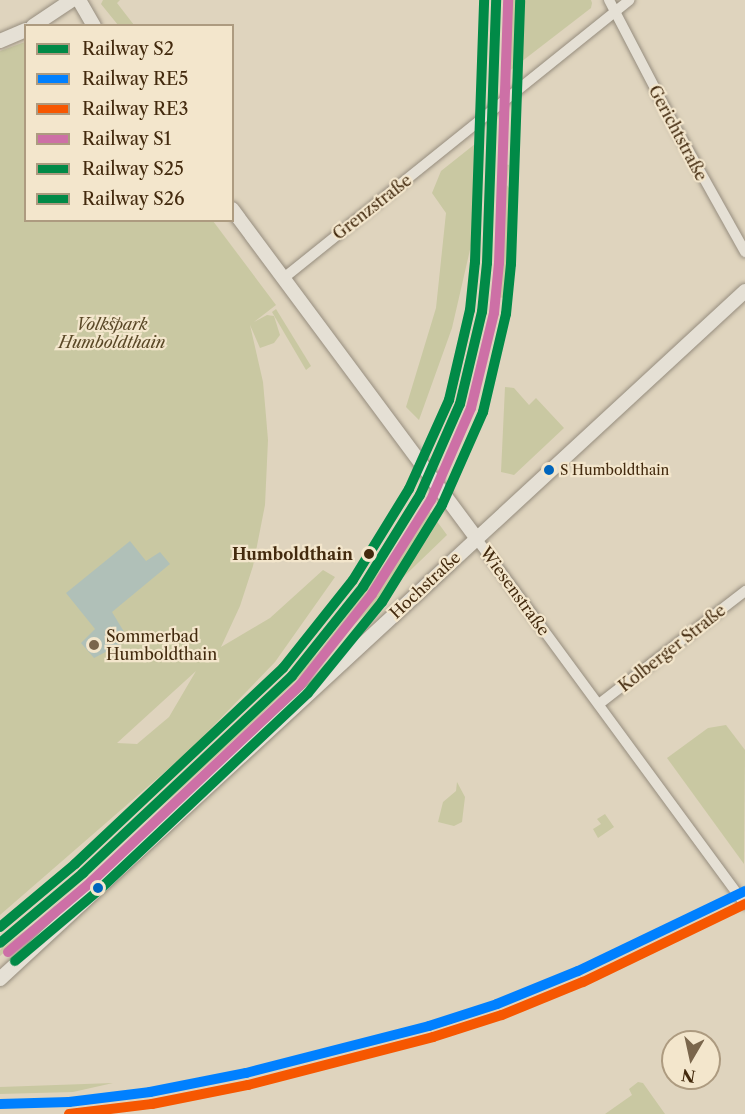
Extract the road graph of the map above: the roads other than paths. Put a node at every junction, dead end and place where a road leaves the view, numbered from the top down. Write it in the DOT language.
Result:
graph roads {
  1 [pos="72,0"];
  2 [pos="79,0"];
  3 [pos="609,0"];
  4 [pos="630,0"];
  5 [pos="615,12"];
  6 [pos="36,24"];
  7 [pos="93,24"];
  8 [pos="24,31"];
  9 [pos="0,41"];
  10 [pos="234,212"];
  11 [pos="745,252"];
  12 [pos="285,277"];
  13 [pos="745,291"];
  14 [pos="476,538"];
  15 [pos="745,591"];
  16 [pos="599,704"];
  17 [pos="745,903"];
  18 [pos="0,979"];
  1 -- 6 [label="street"];
  2 -- 7 [label="street"];
  3 -- 5 [label="street, Gerichtstraße"];
  4 -- 5 [label="street"];
  5 -- 11 [label="street, Gerichtstraße"];
  5 -- 12 [label="street, Grenzstraße"];
  8 -- 9 [label="street"];
  10 -- 12 [label="street, Wiesenstraße"];
  12 -- 14 [label="street, Wiesenstraße"];
  13 -- 14 [label="street, Hochstraße"];
  14 -- 16 [label="street, Wiesenstraße"];
  14 -- 18 [label="street, Hochstraße"];
  15 -- 16 [label="street, Kolberger Straße"];
  16 -- 17 [label="street, Wiesenstraße"];
}
